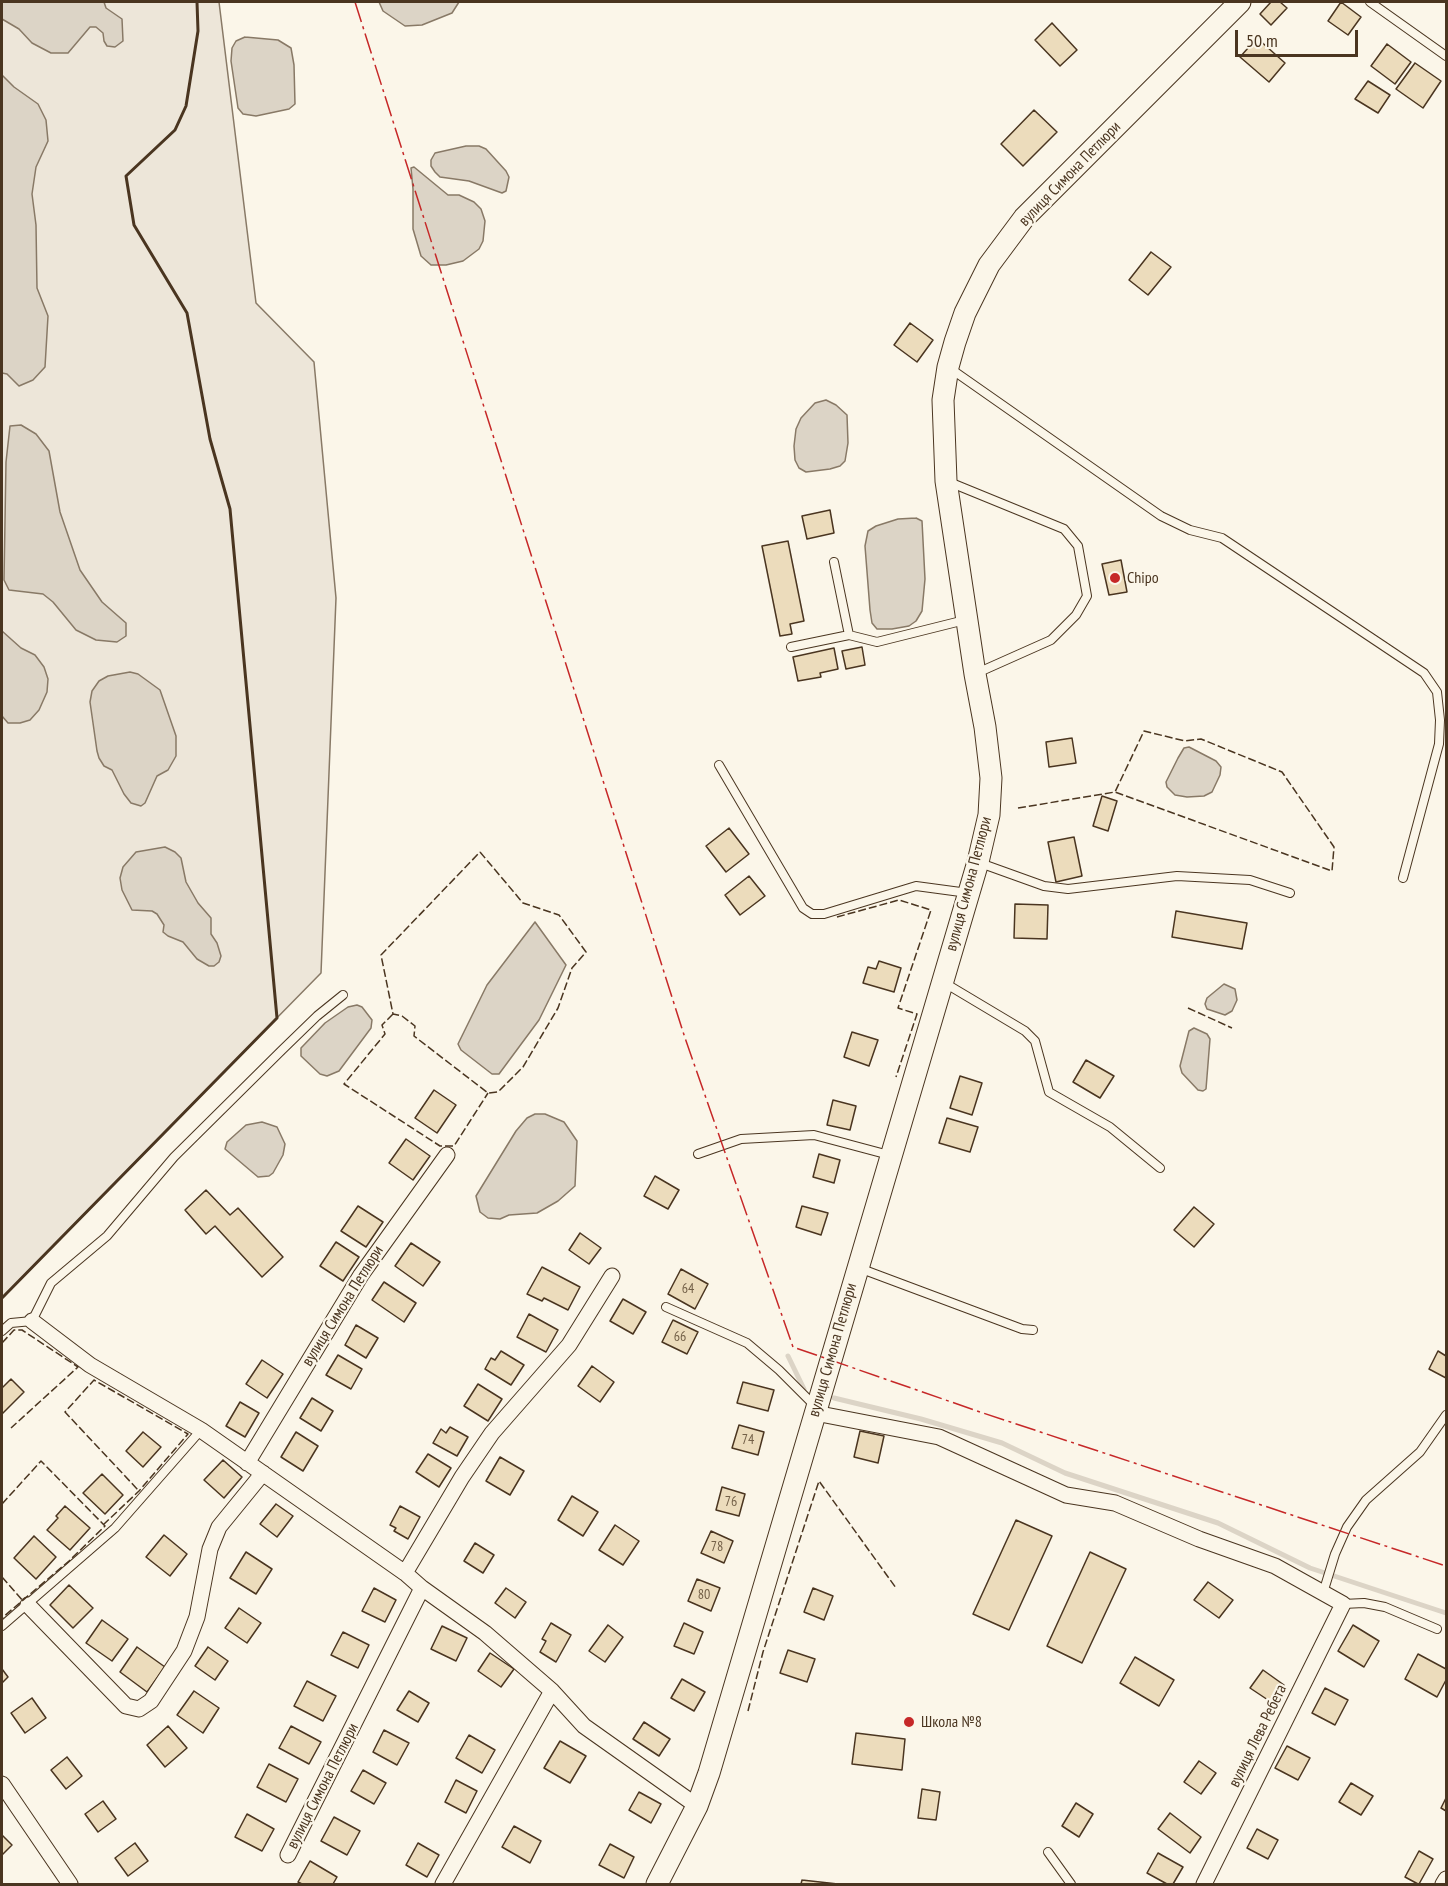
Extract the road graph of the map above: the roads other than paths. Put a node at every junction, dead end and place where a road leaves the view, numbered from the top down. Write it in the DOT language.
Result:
graph roads {
  1 [pos="1240,2"];
  2 [pos="1370,2"];
  3 [pos="1446,56"];
  4 [pos="948,367"];
  5 [pos="946,481"];
  6 [pos="834,561"];
  7 [pos="967,620"];
  8 [pos="849,635"];
  9 [pos="791,647"];
  10 [pos="975,674"];
  11 [pos="719,765"];
  12 [pos="978,862"];
  13 [pos="1403,878"];
  14 [pos="968,893"];
  15 [pos="1290,893"];
  16 [pos="942,982"];
  17 [pos="343,995"];
  18 [pos="698,1154"];
  19 [pos="447,1155"];
  20 [pos="890,1155"];
  21 [pos="1160,1168"];
  22 [pos="857,1267"];
  23 [pos="612,1276"];
  24 [pos="666,1307"];
  25 [pos="32,1321"];
  26 [pos="1034,1330"];
  27 [pos="2,1331"];
  28 [pos="815,1410"];
  29 [pos="1446,1415"];
  30 [pos="201,1430"];
  31 [pos="247,1463"];
  32 [pos="263,1473"];
  33 [pos="405,1573"];
  34 [pos="422,1588"];
  35 [pos="1325,1588"];
  36 [pos="1343,1604"];
  37 [pos="28,1605"];
  38 [pos="2,1626"];
  39 [pos="1437,1629"];
  40 [pos="552,1691"];
  41 [pos="2,1784"];
  42 [pos="697,1806"];
  43 [pos="1048,1852"];
  44 [pos="288,1855"];
  45 [pos="1446,1879"];
  46 [pos="70,1884"];
  47 [pos="443,1884"];
  48 [pos="657,1884"];
  49 [pos="1071,1884"];
  50 [pos="1204,1884"];
  51 [pos="1443,1884"];
  1 -- 4 [label="main road, вулиця Симона Петлюри"];
  2 -- 3 [label="lane"];
  4 -- 5 [label="main road, вулиця Симона Петлюри"];
  4 -- 13 [label="lane"];
  5 -- 7 [label="main road, вулиця Симона Петлюри"];
  5 -- 10 [label="lane"];
  6 -- 8 [label="lane"];
  7 -- 8 [label="lane"];
  7 -- 10 [label="main road, вулиця Симона Петлюри"];
  8 -- 9 [label="lane"];
  10 -- 12 [label="main road, вулиця Симона Петлюри"];
  11 -- 14 [label="lane"];
  12 -- 14 [label="main road, вулиця Симона Петлюри"];
  12 -- 15 [label="lane"];
  14 -- 16 [label="main road, вулиця Симона Петлюри"];
  16 -- 20 [label="main road, вулиця Симона Петлюри"];
  16 -- 21 [label="lane"];
  17 -- 25 [label="lane"];
  18 -- 20 [label="lane"];
  19 -- 31 [label="street, вулиця Симона Петлюри"];
  20 -- 22 [label="main road, вулиця Симона Петлюри"];
  22 -- 26 [label="lane"];
  22 -- 28 [label="main road, вулиця Симона Петлюри"];
  23 -- 33 [label="street"];
  24 -- 28 [label="lane"];
  25 -- 27 [label="lane"];
  25 -- 30 [label="street"];
  28 -- 35 [label="street"];
  28 -- 42 [label="main road, вулиця Симона Петлюри"];
  29 -- 35 [label="lane"];
  30 -- 31 [label="street"];
  30 -- 37 [label="lane"];
  31 -- 32 [label="street"];
  32 -- 33 [label="street"];
  32 -- 37 [label="street"];
  33 -- 34 [label="street"];
  34 -- 40 [label="street"];
  34 -- 44 [label="street, вулиця Симона Петлюри"];
  35 -- 36 [label="street"];
  36 -- 39 [label="lane"];
  36 -- 50 [label="street, вулиця Лева Ребета"];
  37 -- 38 [label="lane"];
  40 -- 42 [label="street"];
  40 -- 47 [label="street"];
  41 -- 46 [label="street"];
  42 -- 48 [label="main road, вулиця Симона Петлюри"];
  43 -- 49 [label="lane"];
  45 -- 51 [label="street"];
}
